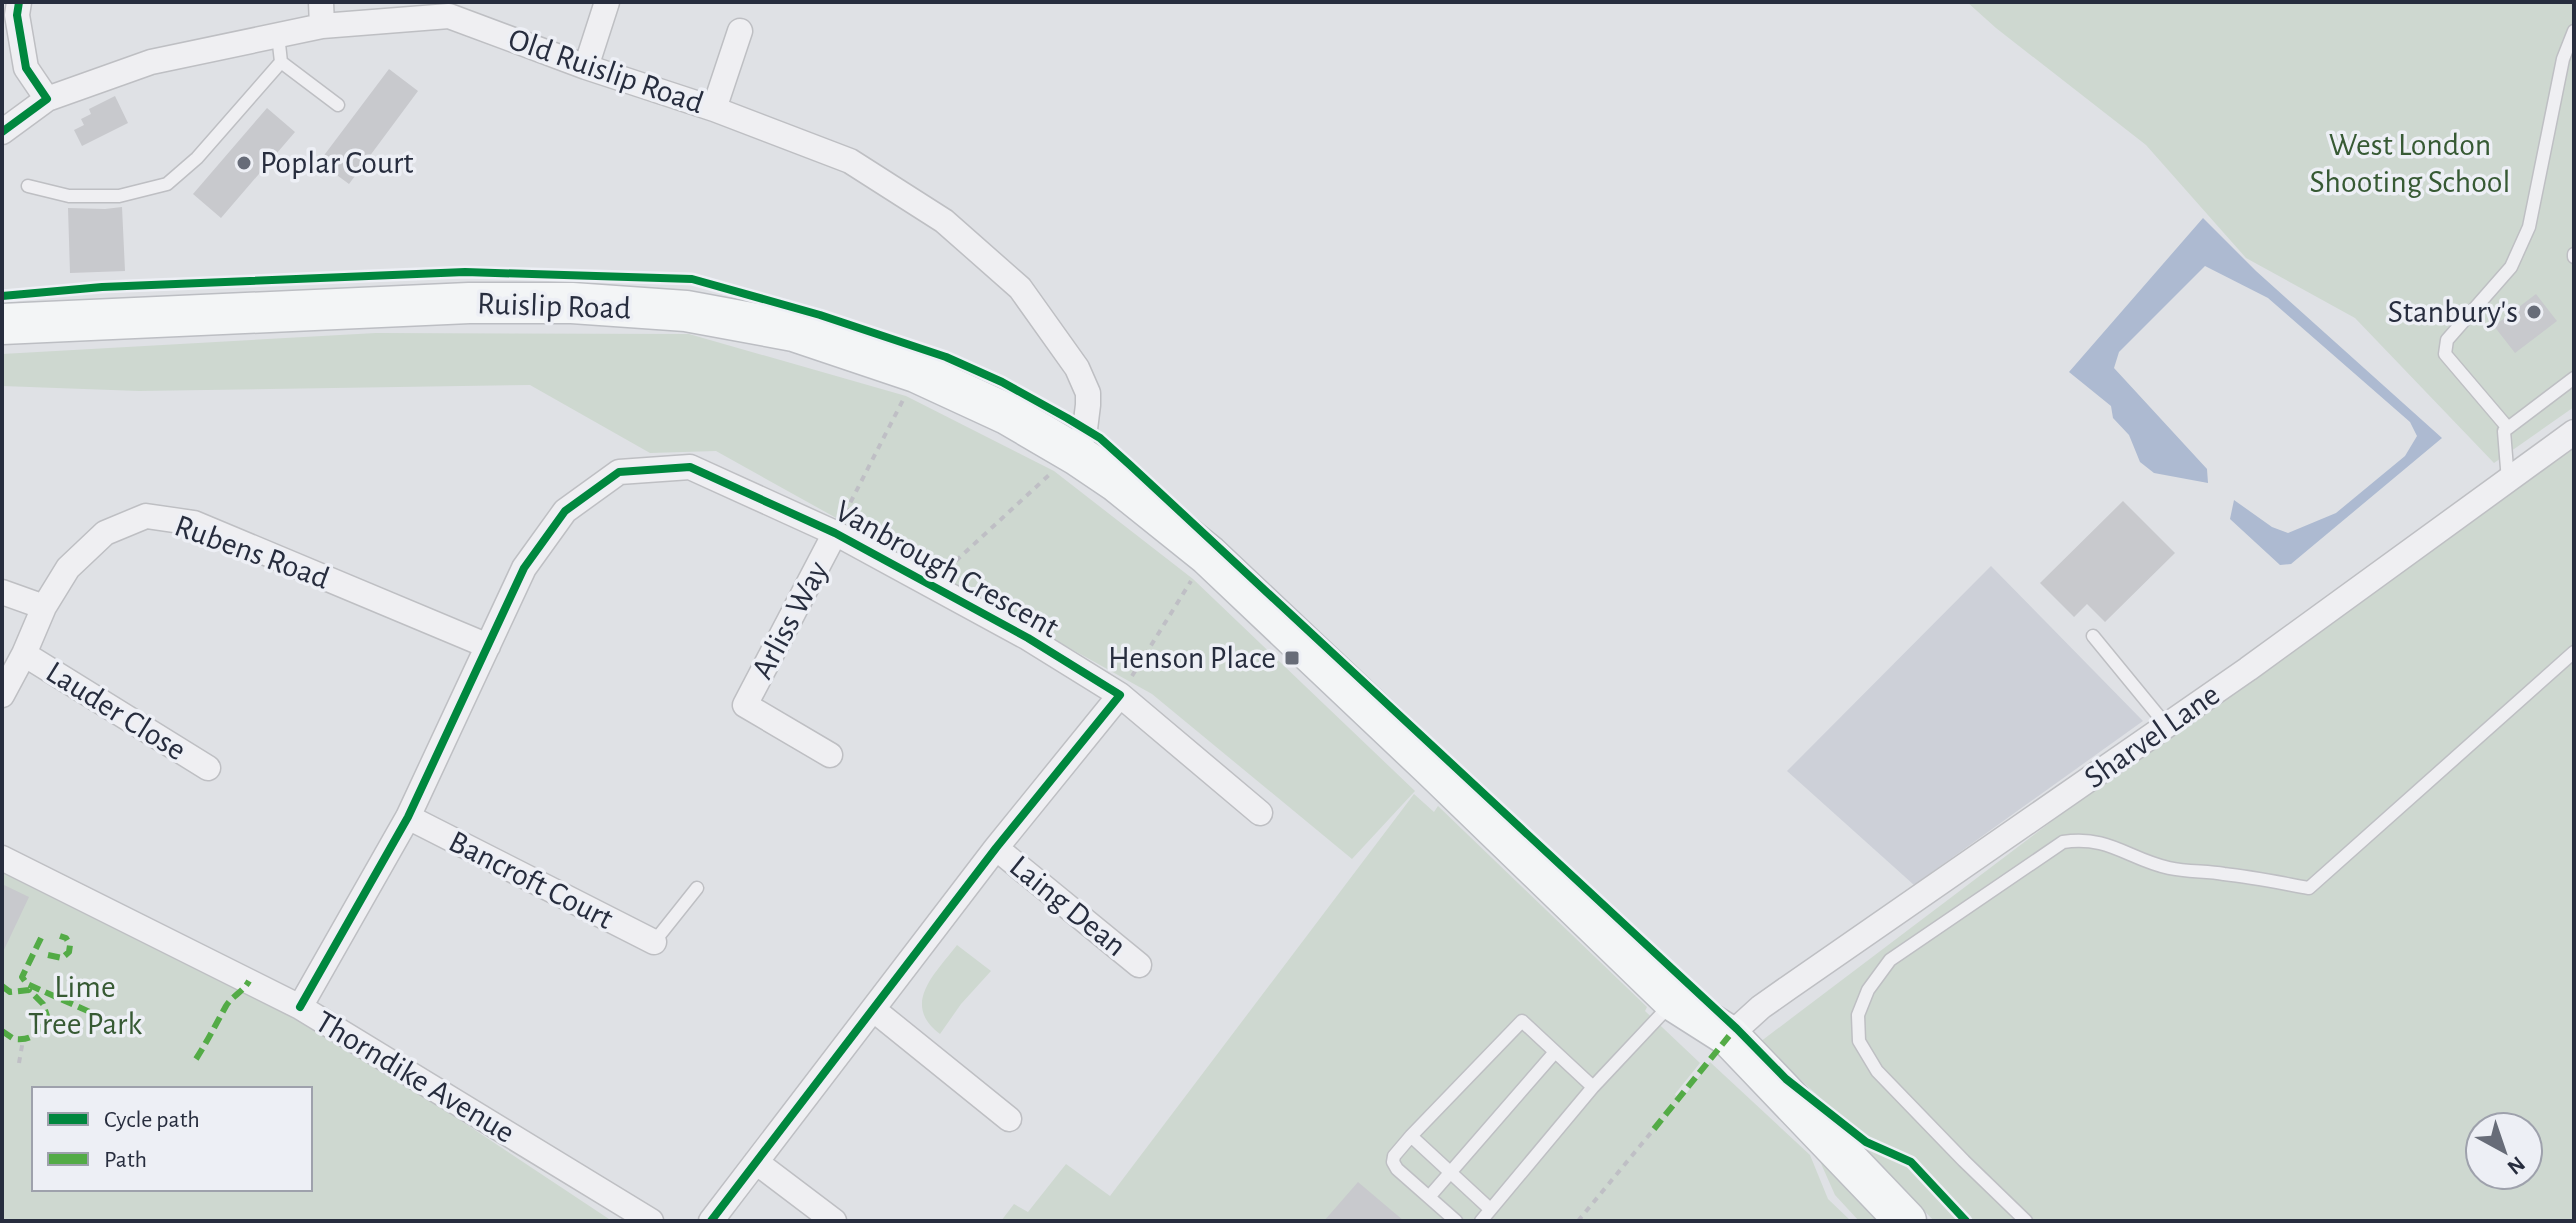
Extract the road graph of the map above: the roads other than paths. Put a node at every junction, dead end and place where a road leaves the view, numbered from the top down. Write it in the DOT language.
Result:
graph roads {
  1 [pos="19,2"];
  2 [pos="607,2"];
  3 [pos="322,14"];
  4 [pos="740,31"];
  5 [pos="2574,31"];
  6 [pos="278,35"];
  7 [pos="281,62"];
  8 [pos="586,67"];
  9 [pos="47,99"];
  10 [pos="338,105"];
  11 [pos="714,109"];
  12 [pos="2,132"];
  13 [pos="28,186"];
  14 [pos="2,324"];
  15 [pos="2574,378"];
  16 [pos="2508,428"];
  17 [pos="2574,432"];
  18 [pos="1065,463"];
  19 [pos="2508,481"];
  20 [pos="835,533"];
  21 [pos="2,592"];
  22 [pos="44,607"];
  23 [pos="2093,636"];
  24 [pos="488,646"];
  25 [pos="2574,652"];
  26 [pos="24,654"];
  27 [pos="2,695"];
  28 [pos="1120,695"];
  29 [pos="2166,725"];
  30 [pos="830,755"];
  31 [pos="208,768"];
  32 [pos="1260,813"];
  33 [pos="408,817"];
  34 [pos="996,848"];
  35 [pos="2,858"];
  36 [pos="697,888"];
  37 [pos="654,942"];
  38 [pos="1139,965"];
  39 [pos="1674,1001"];
  40 [pos="300,1007"];
  41 [pos="874,1010"];
  42 [pos="1729,1036"];
  43 [pos="1555,1052"];
  44 [pos="1593,1087"];
  45 [pos="1009,1119"];
  46 [pos="1411,1136"];
  47 [pos="756,1162"];
  48 [pos="1451,1172"];
  49 [pos="1429,1197"];
  50 [pos="1490,1209"];
  51 [pos="651,1221"];
  52 [pos="711,1221"];
  53 [pos="834,1221"];
  54 [pos="1456,1221"];
  55 [pos="1481,1221"];
  56 [pos="1906,1221"];
  57 [pos="2026,1221"];
  1 -- 9 [label="street"];
  2 -- 8 [label="street"];
  3 -- 6 [label="street, Old Ruislip Road"];
  3 -- 8 [label="street, Old Ruislip Road"];
  4 -- 11 [label="street"];
  5 -- 16 [label="lane"];
  6 -- 7 [label="lane"];
  6 -- 9 [label="street, Old Ruislip Road"];
  7 -- 10 [label="lane"];
  7 -- 13 [label="lane"];
  8 -- 11 [label="street, Old Ruislip Road"];
  9 -- 12 [label="street, Old Ruislip Road"];
  11 -- 18 [label="street, Old Ruislip Road"];
  14 -- 18 [label="main road, Ruislip Road"];
  15 -- 16 [label="lane"];
  16 -- 19 [label="lane"];
  17 -- 19 [label="street, Sharvel Lane"];
  18 -- 39 [label="main road, Ruislip Road"];
  19 -- 29 [label="street, Sharvel Lane"];
  20 -- 24 [label="street, Vanbrough Crescent"];
  20 -- 28 [label="street, Vanbrough Crescent"];
  20 -- 30 [label="street, Arliss Way"];
  21 -- 22 [label="street"];
  22 -- 24 [label="street, Rubens Road"];
  22 -- 26 [label="street, Rubens Road"];
  23 -- 29 [label="lane"];
  24 -- 33 [label="street, Vanbrough Crescent"];
  25 -- 57 [label="lane"];
  26 -- 27 [label="street, Rubens Road"];
  26 -- 31 [label="street, Lauder Close"];
  28 -- 32 [label="street"];
  28 -- 34 [label="street"];
  29 -- 42 [label="street, Sharvel Lane"];
  33 -- 37 [label="street, Bancroft Court"];
  33 -- 40 [label="street, Vanbrough Crescent"];
  34 -- 38 [label="street, Laing Dean"];
  34 -- 41 [label="street"];
  35 -- 40 [label="street, Thorndike Avenue"];
  36 -- 37 [label="lane"];
  39 -- 42 [label="main road, Ruislip Road"];
  39 -- 44 [label="lane"];
  40 -- 51 [label="street, Thorndike Avenue"];
  41 -- 45 [label="street"];
  41 -- 47 [label="street"];
  42 -- 56 [label="main road, Ruislip Road"];
  43 -- 44 [label="lane"];
  43 -- 46 [label="lane"];
  43 -- 48 [label="lane"];
  44 -- 50 [label="lane"];
  46 -- 48 [label="lane"];
  46 -- 49 [label="lane"];
  47 -- 52 [label="street"];
  47 -- 53 [label="street"];
  48 -- 49 [label="lane"];
  48 -- 50 [label="lane"];
  49 -- 54 [label="lane"];
  50 -- 55 [label="lane"];
}
